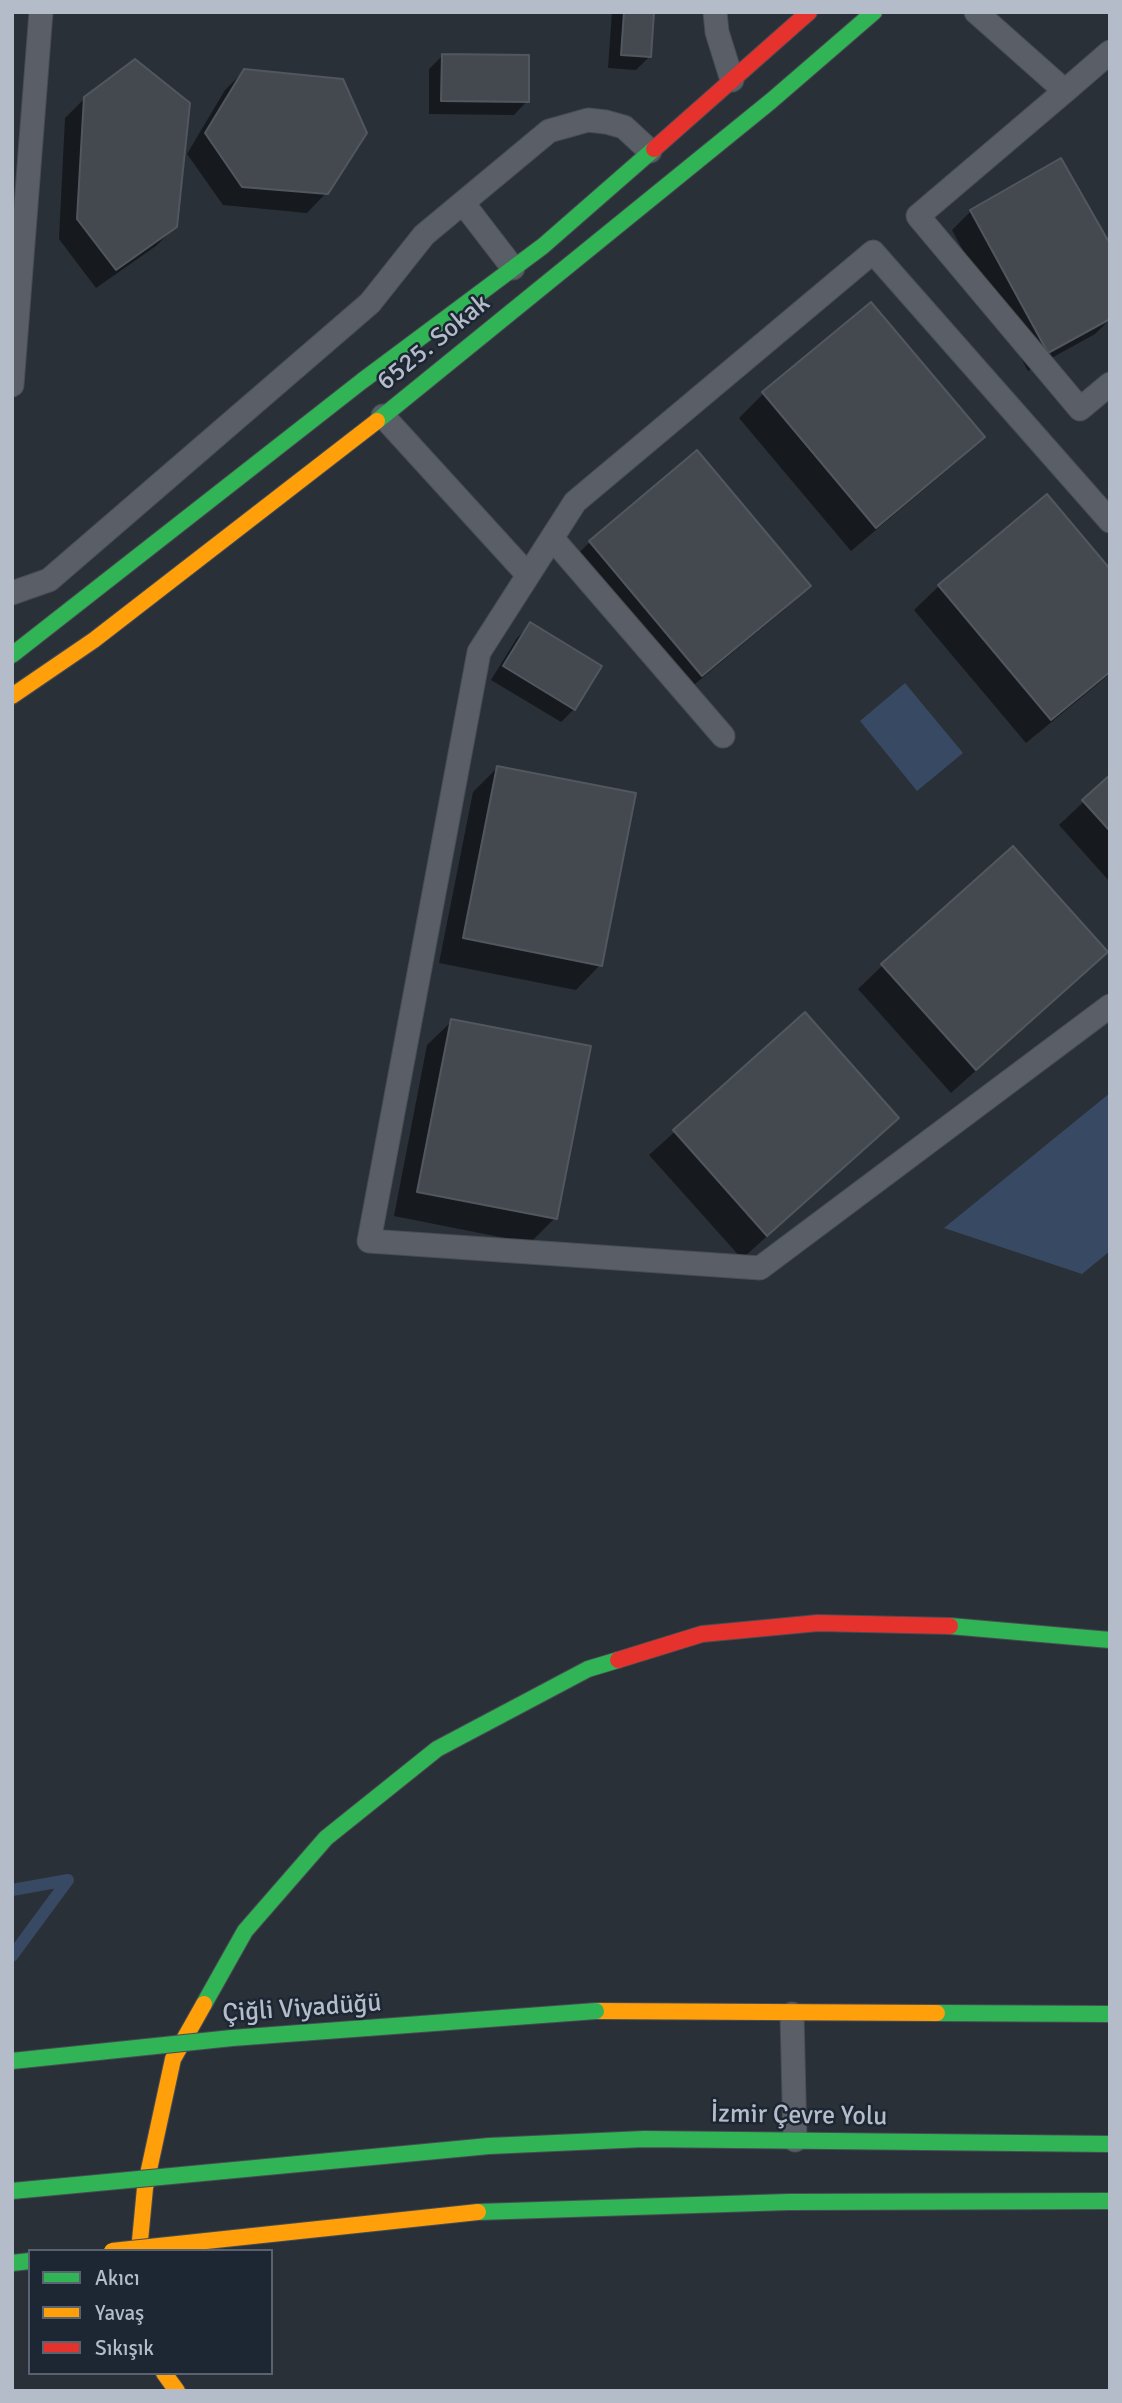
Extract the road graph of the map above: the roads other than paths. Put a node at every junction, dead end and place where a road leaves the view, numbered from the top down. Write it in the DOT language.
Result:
graph roads {
  1 [pos="41,12"];
  2 [pos="715,12"];
  3 [pos="809,12"];
  4 [pos="874,12"];
  5 [pos="976,12"];
  6 [pos="1110,52"];
  7 [pos="732,80"];
  8 [pos="1065,91"];
  9 [pos="650,152"];
  10 [pos="463,202"];
  11 [pos="513,268"];
  12 [pos="1110,384"];
  13 [pos="12,385"];
  14 [pos="383,416"];
  15 [pos="1110,522"];
  16 [pos="552,538"];
  17 [pos="528,575"];
  18 [pos="12,593"];
  19 [pos="12,655"];
  20 [pos="12,696"];
  21 [pos="723,736"];
  22 [pos="1110,1006"];
  23 [pos="1110,1640"];
  24 [pos="1110,2006"];
  25 [pos="950,2012"];
  26 [pos="792,2014"];
  27 [pos="1110,2014"];
  28 [pos="12,2061"];
  29 [pos="795,2140"];
  30 [pos="1110,2144"];
  31 [pos="12,2191"];
  32 [pos="1110,2201"];
  33 [pos="131,2249"];
  34 [pos="139,2249"];
  35 [pos="165,2375"];
  36 [pos="177,2391"];
  1 -- 13 [label="lane"];
  2 -- 7 [label="lane"];
  3 -- 7 [label="main road, 6525. Sokak"];
  4 -- 14 [label="main road, 6525. Sokak"];
  5 -- 8 [label="lane"];
  6 -- 8 [label="lane"];
  7 -- 9 [label="main road, 6525. Sokak"];
  8 -- 12 [label="lane"];
  9 -- 10 [label="lane"];
  9 -- 11 [label="main road, 6525. Sokak"];
  10 -- 11 [label="lane"];
  10 -- 18 [label="lane"];
  11 -- 19 [label="main road, 6525. Sokak"];
  14 -- 17 [label="lane"];
  14 -- 20 [label="main road, 6525. Sokak"];
  15 -- 16 [label="lane"];
  16 -- 17 [label="lane"];
  16 -- 21 [label="lane"];
  17 -- 22 [label="lane"];
  23 -- 34 [label="main road"];
  24 -- 25 [label="main road"];
  25 -- 26 [label="main road"];
  25 -- 27 [label="main road"];
  26 -- 28 [label="main road, Çiğli Viyadüğü, bridge"];
  26 -- 29 [label="lane"];
  29 -- 30 [label="main road, İzmir Çevre Yolu"];
  29 -- 31 [label="main road, İzmir Çevre Yolu, bridge"];
  32 -- 33 [label="main road, bridge"];
  35 -- 36 [label="main road"];
}
